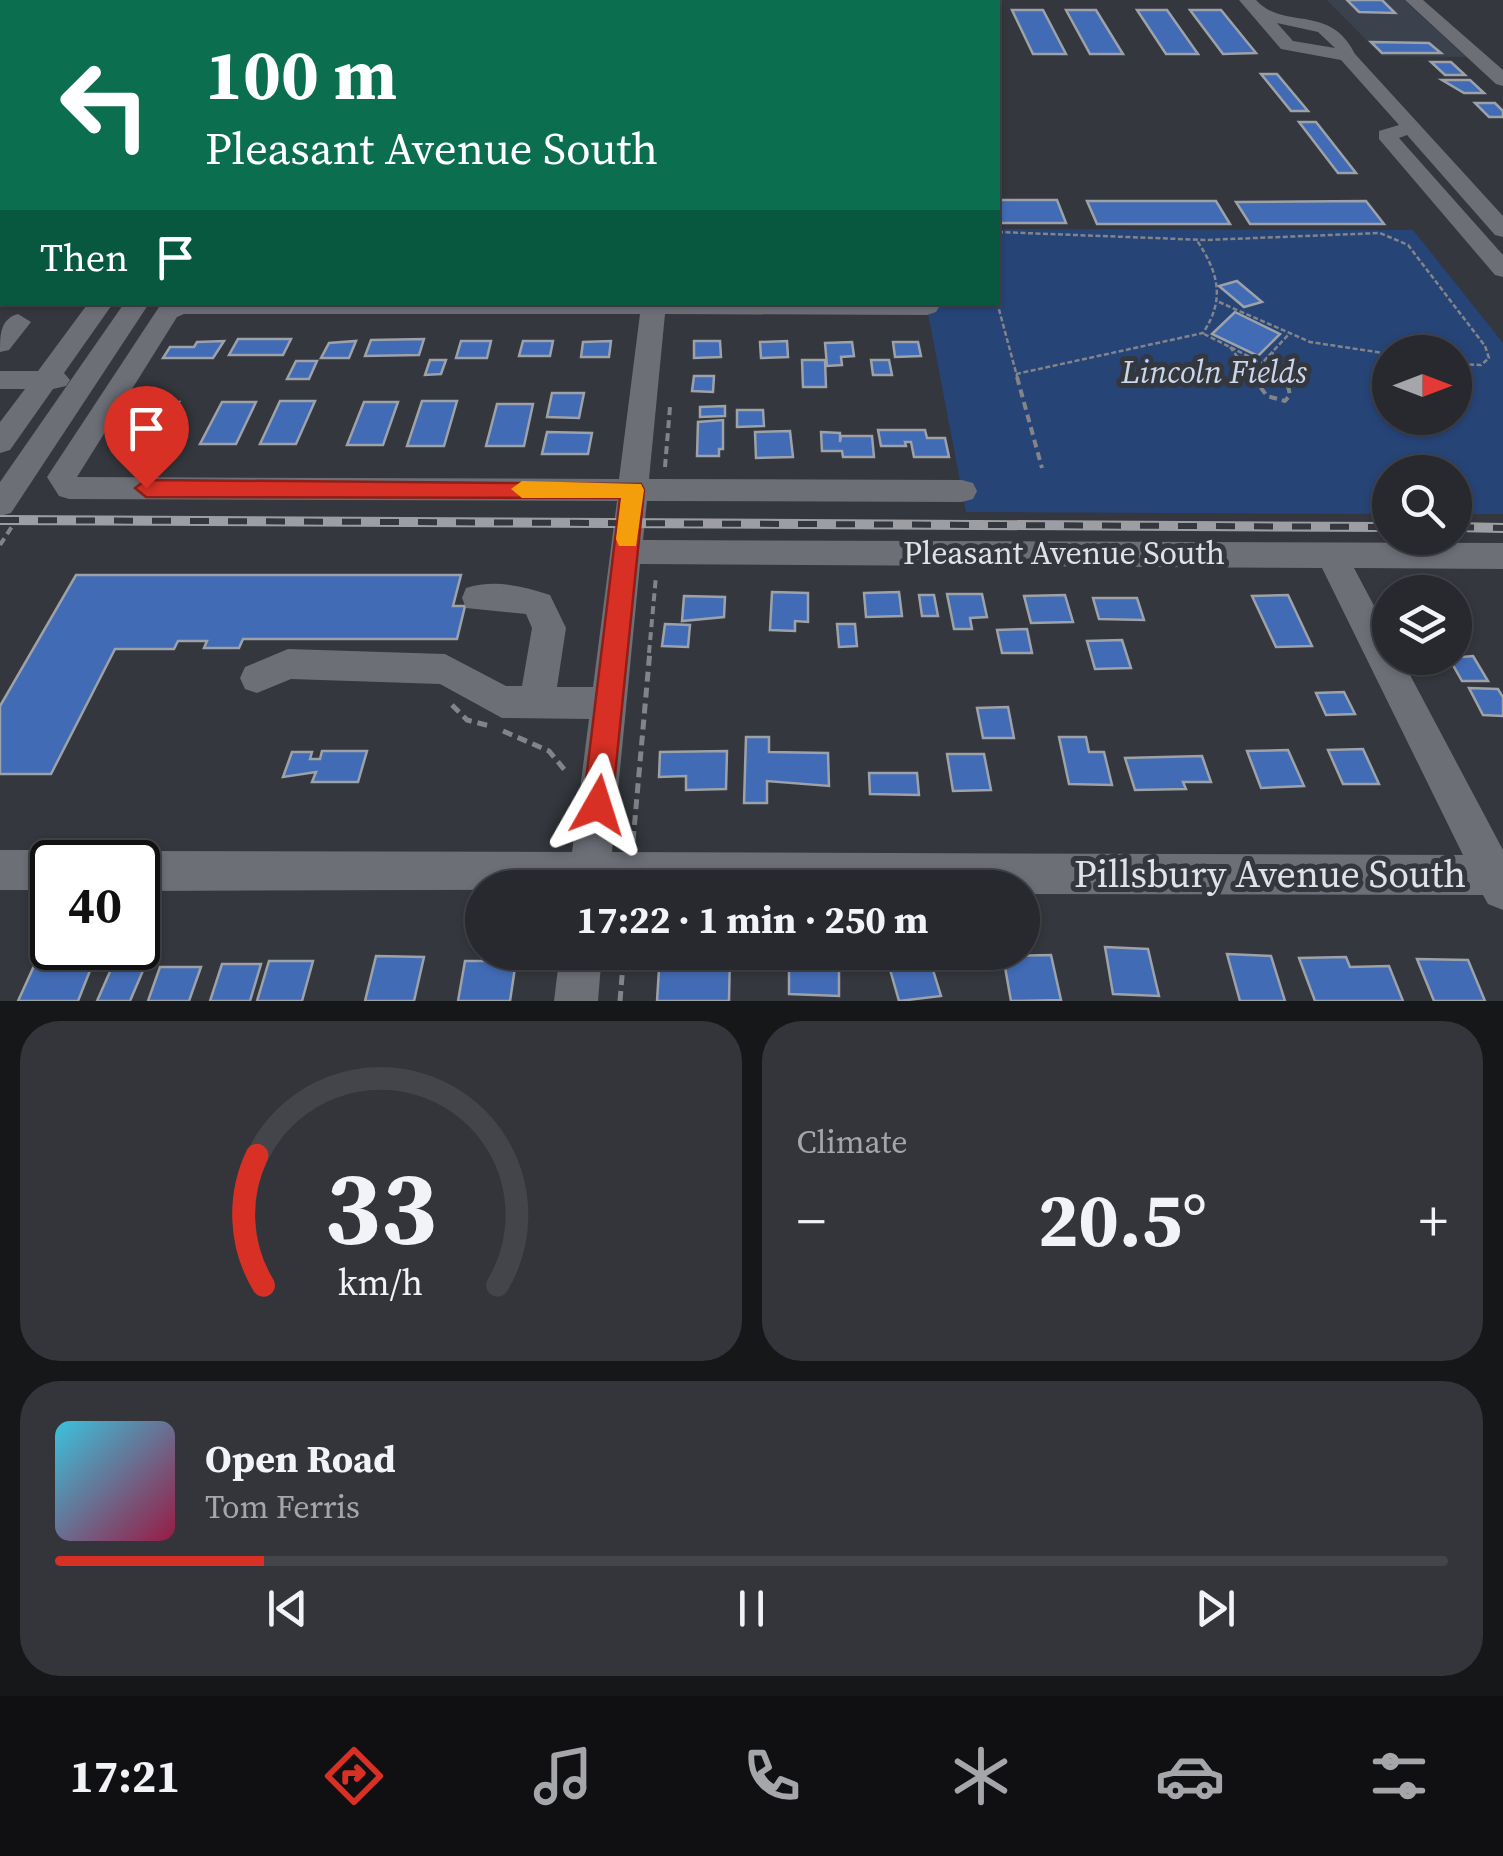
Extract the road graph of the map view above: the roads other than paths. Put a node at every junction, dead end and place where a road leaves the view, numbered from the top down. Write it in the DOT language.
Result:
graph roads {
  1 [pos="1248,0"];
  2 [pos="1413,0"];
  3 [pos="1262,16"];
  4 [pos="1347,56"];
  5 [pos="1480,59"];
  6 [pos="1503,59"];
  7 [pos="1503,80"];
  8 [pos="1410,128"];
  9 [pos="1503,230"];
  10 [pos="1503,270"];
  11 [pos="100,305"];
  12 [pos="136,305"];
  13 [pos="653,305"];
  14 [pos="927,307"];
  15 [pos="18,322"];
  16 [pos="0,344"];
  17 [pos="0,380"];
  18 [pos="46,380"];
  19 [pos="85,380"];
  20 [pos="0,443"];
  21 [pos="648,490"];
  22 [pos="962,491"];
  23 [pos="0,505"];
  24 [pos="642,552"];
  25 [pos="1331,554"];
  26 [pos="1503,556"];
  27 [pos="478,598"];
  28 [pos="257,678"];
  29 [pos="537,703"];
  30 [pos="609,703"];
  31 [pos="0,870"];
  32 [pos="30,870"];
  33 [pos="590,870"];
  34 [pos="160,871"];
  35 [pos="1040,876"];
  36 [pos="465,878"];
  37 [pos="1500,881"];
  38 [pos="579,970"];
  39 [pos="576,1001"];
  1 -- 3 [label="street"];
  2 -- 5 [label="street"];
  3 -- 4 [label="street"];
  3 -- 4 [label="street"];
  4 -- 8 [label="street"];
  5 -- 6 [label="street"];
  5 -- 7 [label="street"];
  8 -- 9 [label="street"];
  8 -- 10 [label="street"];
  11 -- 18 [label="street"];
  12 -- 19 [label="street"];
  13 -- 14 [label="street"];
  13 -- 21 [label="street"];
  13 -- 21 [label="street, Pleasant Avenue South"];
  15 -- 16 [label="street"];
  17 -- 18 [label="street"];
  18 -- 19 [label="street"];
  18 -- 20 [label="street"];
  19 -- 23 [label="street"];
  21 -- 22 [label="street, Pleasant Avenue South"];
  21 -- 24 [label="street"];
  24 -- 25 [label="street, Pleasant Avenue South"];
  24 -- 30 [label="street"];
  25 -- 26 [label="street, Pleasant Avenue South"];
  25 -- 37 [label="street"];
  27 -- 29 [label="street"];
  28 -- 29 [label="street"];
  29 -- 30 [label="street"];
  30 -- 33 [label="street"];
  31 -- 32 [label="street"];
  34 -- 36 [label="street, Pillsbury Avenue South"];
  35 -- 37 [label="street, Pillsbury Avenue South"];
  38 -- 39 [label="street"];
}
